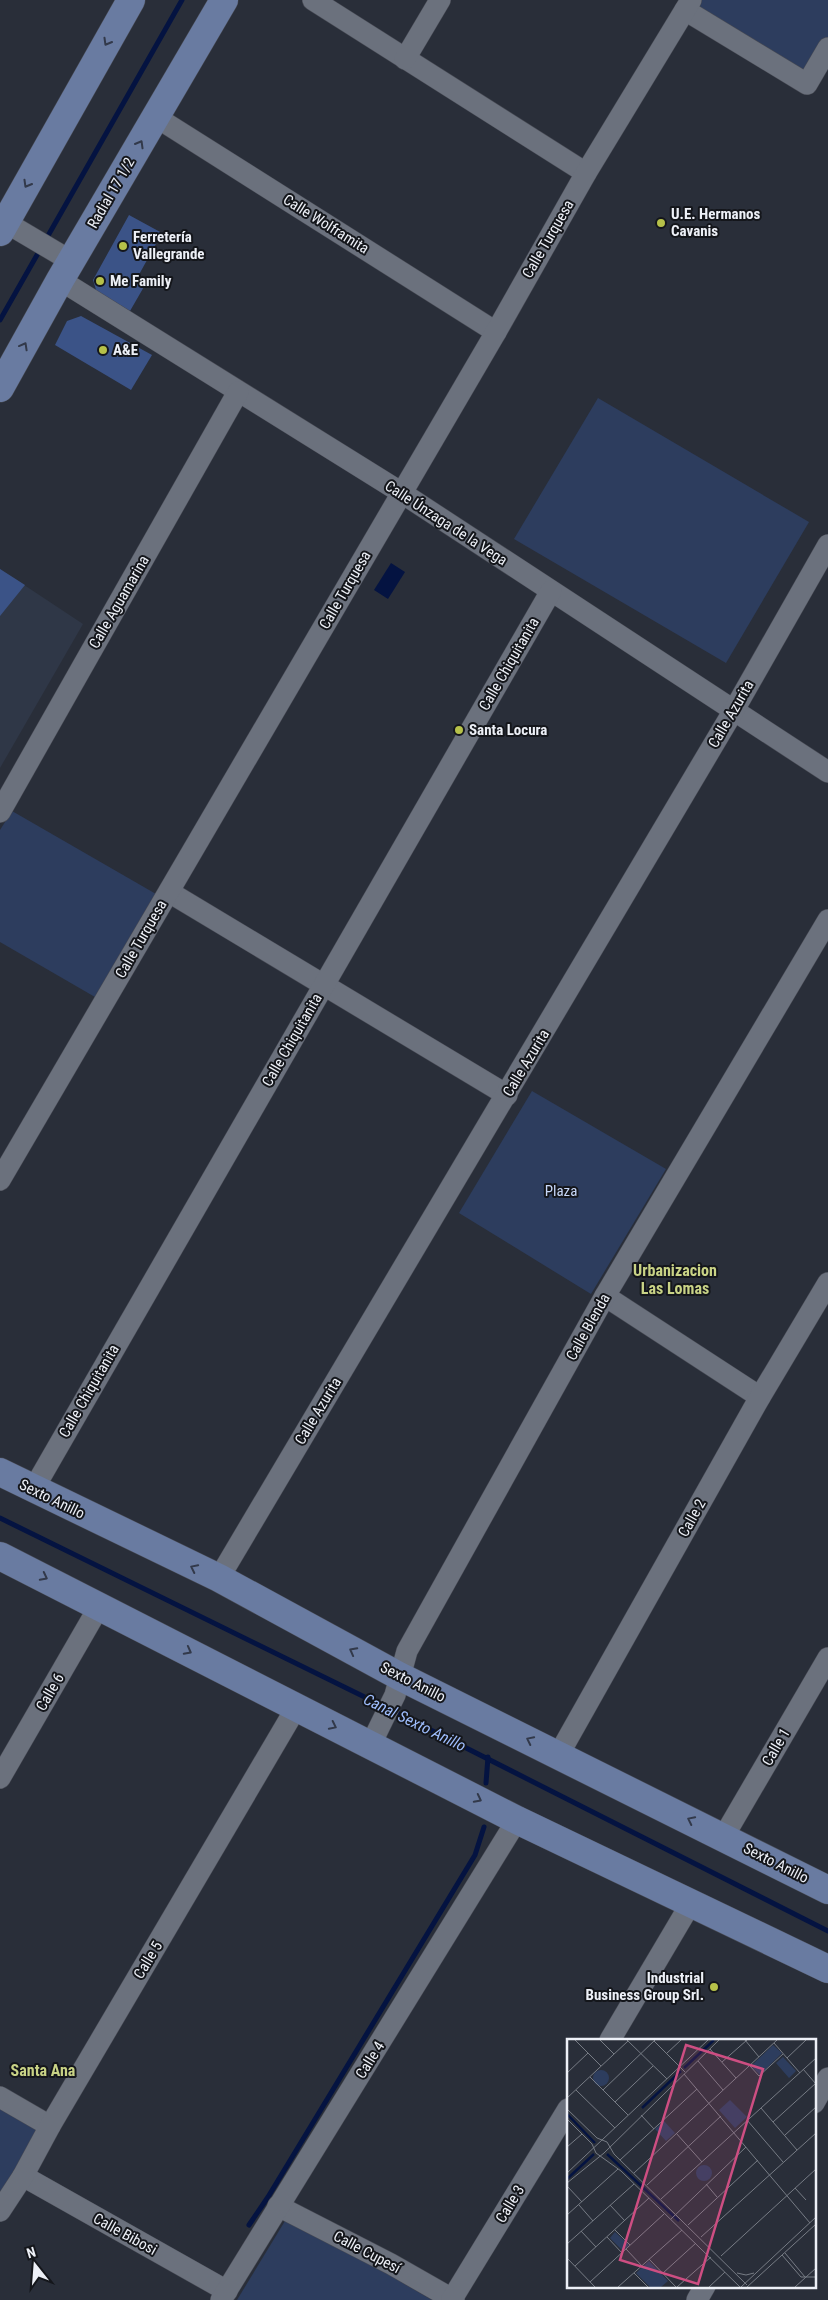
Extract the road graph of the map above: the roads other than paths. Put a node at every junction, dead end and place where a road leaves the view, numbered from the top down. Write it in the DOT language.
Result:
graph roads {
  1 [pos="131,0"];
  2 [pos="224,0"];
  3 [pos="313,0"];
  4 [pos="440,0"];
  5 [pos="688,5"];
  6 [pos="828,48"];
  7 [pos="406,59"];
  8 [pos="156,117"];
  9 [pos="586,173"];
  10 [pos="6,225"];
  11 [pos="64,265"];
  12 [pos="496,332"];
  13 [pos="0,388"];
  14 [pos="238,392"];
  15 [pos="402,493"];
  16 [pos="827,548"];
  17 [pos="551,591"];
  18 [pos="734,710"];
  19 [pos="828,772"];
  20 [pos="0,812"];
  21 [pos="169,892"];
  22 [pos="828,920"];
  23 [pos="324,984"];
  24 [pos="507,1095"];
  25 [pos="0,1180"];
  26 [pos="828,1283"];
  27 [pos="605,1296"];
  28 [pos="760,1398"];
  29 [pos="0,1472"];
  30 [pos="33,1490"];
  31 [pos="0,1556"];
  32 [pos="218,1578"];
  33 [pos="100,1606"];
  34 [pos="828,1658"];
  35 [pos="397,1685"];
  36 [pos="296,1708"];
  37 [pos="375,1736"];
  38 [pos="559,1754"];
  39 [pos="0,1778"];
  40 [pos="517,1820"];
  41 [pos="724,1836"];
  42 [pos="828,1890"];
  43 [pos="691,1903"];
  44 [pos="828,1969"];
  45 [pos="611,2039"];
  46 [pos="828,2078"];
  47 [pos="0,2097"];
  48 [pos="816,2099"];
  49 [pos="567,2111"];
  50 [pos="50,2126"];
  51 [pos="23,2176"];
  52 [pos="278,2206"];
  53 [pos="0,2211"];
  54 [pos="704,2288"];
  55 [pos="224,2295"];
  56 [pos="453,2299"];
  57 [pos="697,2300"];
  1 -- 10 [label="main road, one-way"];
  2 -- 8 [label="main road, Radial 17 1/2"];
  3 -- 7 [label="street"];
  4 -- 7 [label="street"];
  5 -- 6 [label="street"];
  5 -- 9 [label="street, Calle Turquesa"];
  7 -- 9 [label="street"];
  11 -- 8 [label="main road, Radial 17 1/2, one-way"];
  8 -- 12 [label="street, Calle Wolframita"];
  9 -- 12 [label="street, Calle Turquesa"];
  10 -- 11 [label="street, Calle Únzaga de la Vega"];
  13 -- 11 [label="main road, Radial 17 1/2, one-way"];
  11 -- 14 [label="street, Calle Únzaga de la Vega"];
  12 -- 15 [label="street, Calle Turquesa"];
  14 -- 15 [label="street, Calle Únzaga de la Vega"];
  14 -- 20 [label="street, Calle Aguamarina"];
  15 -- 17 [label="street, Calle Únzaga de la Vega"];
  15 -- 21 [label="street, Calle Turquesa"];
  16 -- 18 [label="street, Calle Azurita"];
  17 -- 18 [label="street, Calle Únzaga de la Vega"];
  17 -- 23 [label="street, Calle Chiquitanita"];
  18 -- 19 [label="street, Calle Únzaga de la Vega"];
  18 -- 24 [label="street, Calle Azurita"];
  21 -- 23 [label="street"];
  21 -- 25 [label="street, Calle Turquesa"];
  22 -- 27 [label="street, Calle Blenda"];
  23 -- 24 [label="street"];
  23 -- 30 [label="street, Calle Chiquitanita"];
  24 -- 32 [label="street, Calle Azurita"];
  26 -- 28 [label="street, Calle 2"];
  27 -- 28 [label="street"];
  27 -- 35 [label="street, Calle Blenda"];
  28 -- 38 [label="street, Calle 2"];
  29 -- 30 [label="main road, Sexto Anillo"];
  32 -- 30 [label="main road, Sexto Anillo, one-way"];
  31 -- 33 [label="main road, one-way"];
  35 -- 32 [label="main road, Sexto Anillo, one-way"];
  33 -- 36 [label="main road, one-way"];
  33 -- 39 [label="street, Calle 6"];
  34 -- 41 [label="street, Calle 1"];
  35 -- 37 [label="street, Calle Blenda"];
  38 -- 35 [label="main road, Sexto Anillo, one-way"];
  36 -- 37 [label="main road, one-way"];
  36 -- 50 [label="street, Calle 5"];
  37 -- 40 [label="main road, one-way"];
  41 -- 38 [label="main road, Sexto Anillo, one-way"];
  40 -- 43 [label="main road"];
  40 -- 52 [label="street, Calle 4"];
  41 -- 42 [label="main road, Sexto Anillo"];
  43 -- 44 [label="main road"];
  43 -- 45 [label="street"];
  46 -- 48 [label="street"];
  47 -- 50 [label="street"];
  49 -- 56 [label="street, Calle 3"];
  50 -- 51 [label="street, Calle 5"];
  51 -- 53 [label="street, Calle 5"];
  51 -- 55 [label="street, Calle Bibosi"];
  52 -- 55 [label="street, Calle 4"];
  52 -- 56 [label="street, Calle Cupesí"];
  54 -- 57 [label="street"];
}
